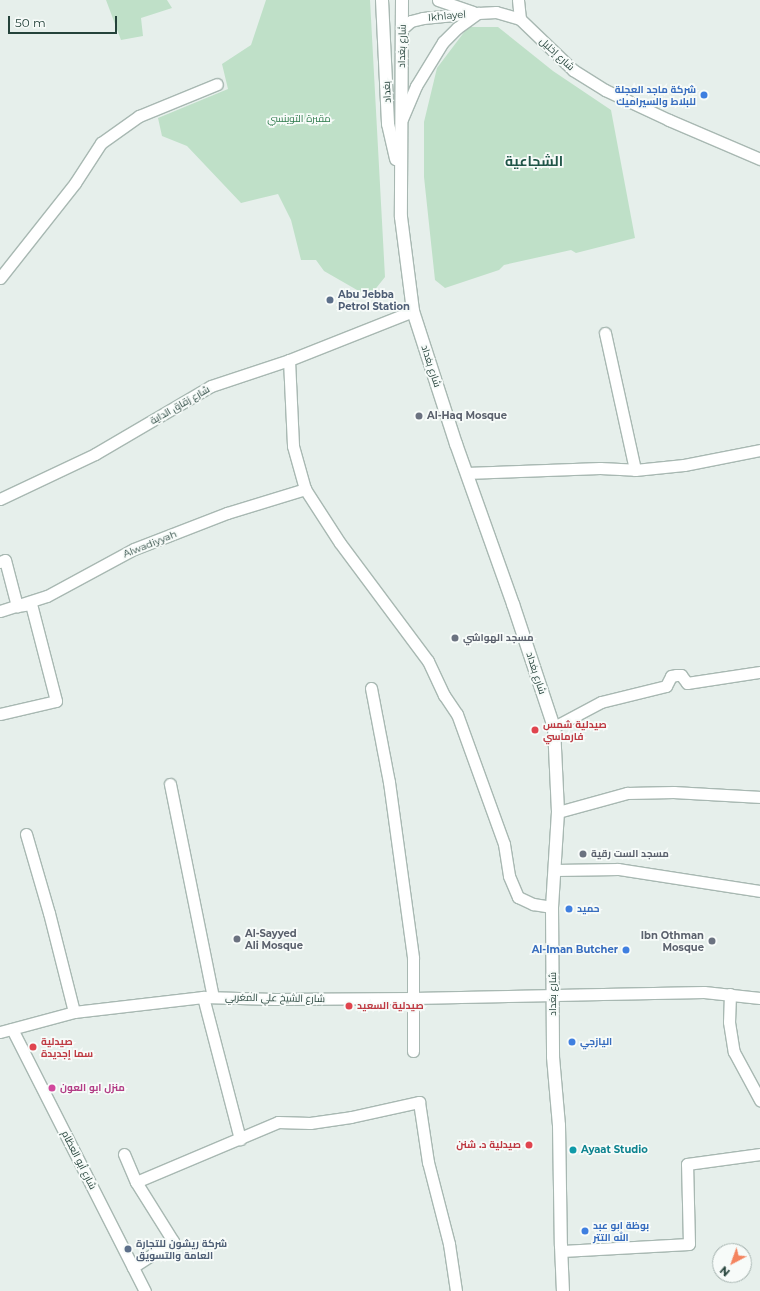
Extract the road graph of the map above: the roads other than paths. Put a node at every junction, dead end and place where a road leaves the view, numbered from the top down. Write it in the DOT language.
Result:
graph roads {
  1 [pos="382,0"];
  2 [pos="402,0"];
  3 [pos="438,0"];
  4 [pos="518,0"];
  5 [pos="478,13"];
  6 [pos="520,19"];
  7 [pos="402,29"];
  8 [pos="217,84"];
  9 [pos="401,121"];
  10 [pos="760,159"];
  11 [pos="401,184"];
  12 [pos="0,278"];
  13 [pos="413,311"];
  14 [pos="605,333"];
  15 [pos="289,360"];
  16 [pos="760,450"];
  17 [pos="635,470"];
  18 [pos="466,473"];
  19 [pos="305,489"];
  20 [pos="0,499"];
  21 [pos="0,562"];
  22 [pos="17,606"];
  23 [pos="0,611"];
  24 [pos="760,672"];
  25 [pos="371,688"];
  26 [pos="0,714"];
  27 [pos="554,727"];
  28 [pos="170,784"];
  29 [pos="760,797"];
  30 [pos="558,812"];
  31 [pos="26,834"];
  32 [pos="555,870"];
  33 [pos="760,891"];
  34 [pos="552,907"];
  35 [pos="730,994"];
  36 [pos="553,996"];
  37 [pos="208,997"];
  38 [pos="413,998"];
  39 [pos="760,998"];
  40 [pos="74,1012"];
  41 [pos="12,1029"];
  42 [pos="0,1032"];
  43 [pos="413,1051"];
  44 [pos="760,1100"];
  45 [pos="240,1139"];
  46 [pos="124,1154"];
  47 [pos="760,1154"];
  48 [pos="136,1182"];
  49 [pos="562,1251"];
  50 [pos="133,1267"];
  51 [pos="145,1291"];
  52 [pos="456,1291"];
  53 [pos="564,1291"];
  1 -- 11 [label="main road, بغداد"];
  2 -- 7 [label="main road, شارع بغداد"];
  3 -- 5 [label="street, Ikhlayel"];
  4 -- 6 [label="street"];
  5 -- 6 [label="street, شارع إخليل"];
  5 -- 7 [label="street, Ikhlayel"];
  5 -- 9 [label="street"];
  6 -- 10 [label="street, شارع إخليل"];
  7 -- 9 [label="main road, شارع بغداد"];
  8 -- 12 [label="street"];
  9 -- 11 [label="main road, شارع بغداد"];
  11 -- 13 [label="main road, شارع بغداد"];
  13 -- 15 [label="street, شارع زقاق الداية"];
  13 -- 18 [label="main road, شارع بغداد"];
  14 -- 17 [label="street"];
  15 -- 19 [label="street"];
  15 -- 20 [label="street, شارع زقاق الداية"];
  16 -- 17 [label="street"];
  17 -- 18 [label="street"];
  18 -- 27 [label="main road, شارع بغداد"];
  19 -- 22 [label="street, Alwadiyyah"];
  19 -- 34 [label="street"];
  21 -- 22 [label="street"];
  22 -- 23 [label="street, Alwadiyyah"];
  22 -- 26 [label="street"];
  24 -- 27 [label="street"];
  25 -- 38 [label="street"];
  27 -- 30 [label="main road, شارع بغداد"];
  28 -- 37 [label="street"];
  29 -- 30 [label="street"];
  30 -- 32 [label="main road, شارع بغداد"];
  31 -- 40 [label="street"];
  32 -- 33 [label="street"];
  32 -- 34 [label="main road, شارع بغداد"];
  34 -- 36 [label="main road, شارع بغداد"];
  35 -- 36 [label="street, شارع الشيخ علي المغربي"];
  35 -- 39 [label="street, شارع الشيخ علي المغربي"];
  35 -- 44 [label="street"];
  36 -- 38 [label="street, شارع الشيخ علي المغربي"];
  36 -- 49 [label="main road, شارع بغداد"];
  37 -- 38 [label="street, شارع الشيخ علي المغربي"];
  37 -- 40 [label="street, شارع الشيخ علي المغربي"];
  37 -- 45 [label="street"];
  38 -- 43 [label="street"];
  40 -- 41 [label="street, شارع الشيخ علي المغربي"];
  41 -- 42 [label="street, شارع الشيخ علي المغربي"];
  41 -- 50 [label="street, شارع أبو العظام"];
  45 -- 48 [label="street"];
  45 -- 52 [label="street"];
  46 -- 48 [label="street"];
  47 -- 49 [label="street"];
  48 -- 50 [label="street"];
  49 -- 53 [label="main road, شارع بغداد"];
  50 -- 51 [label="street, شارع أبو العظام"];
}
